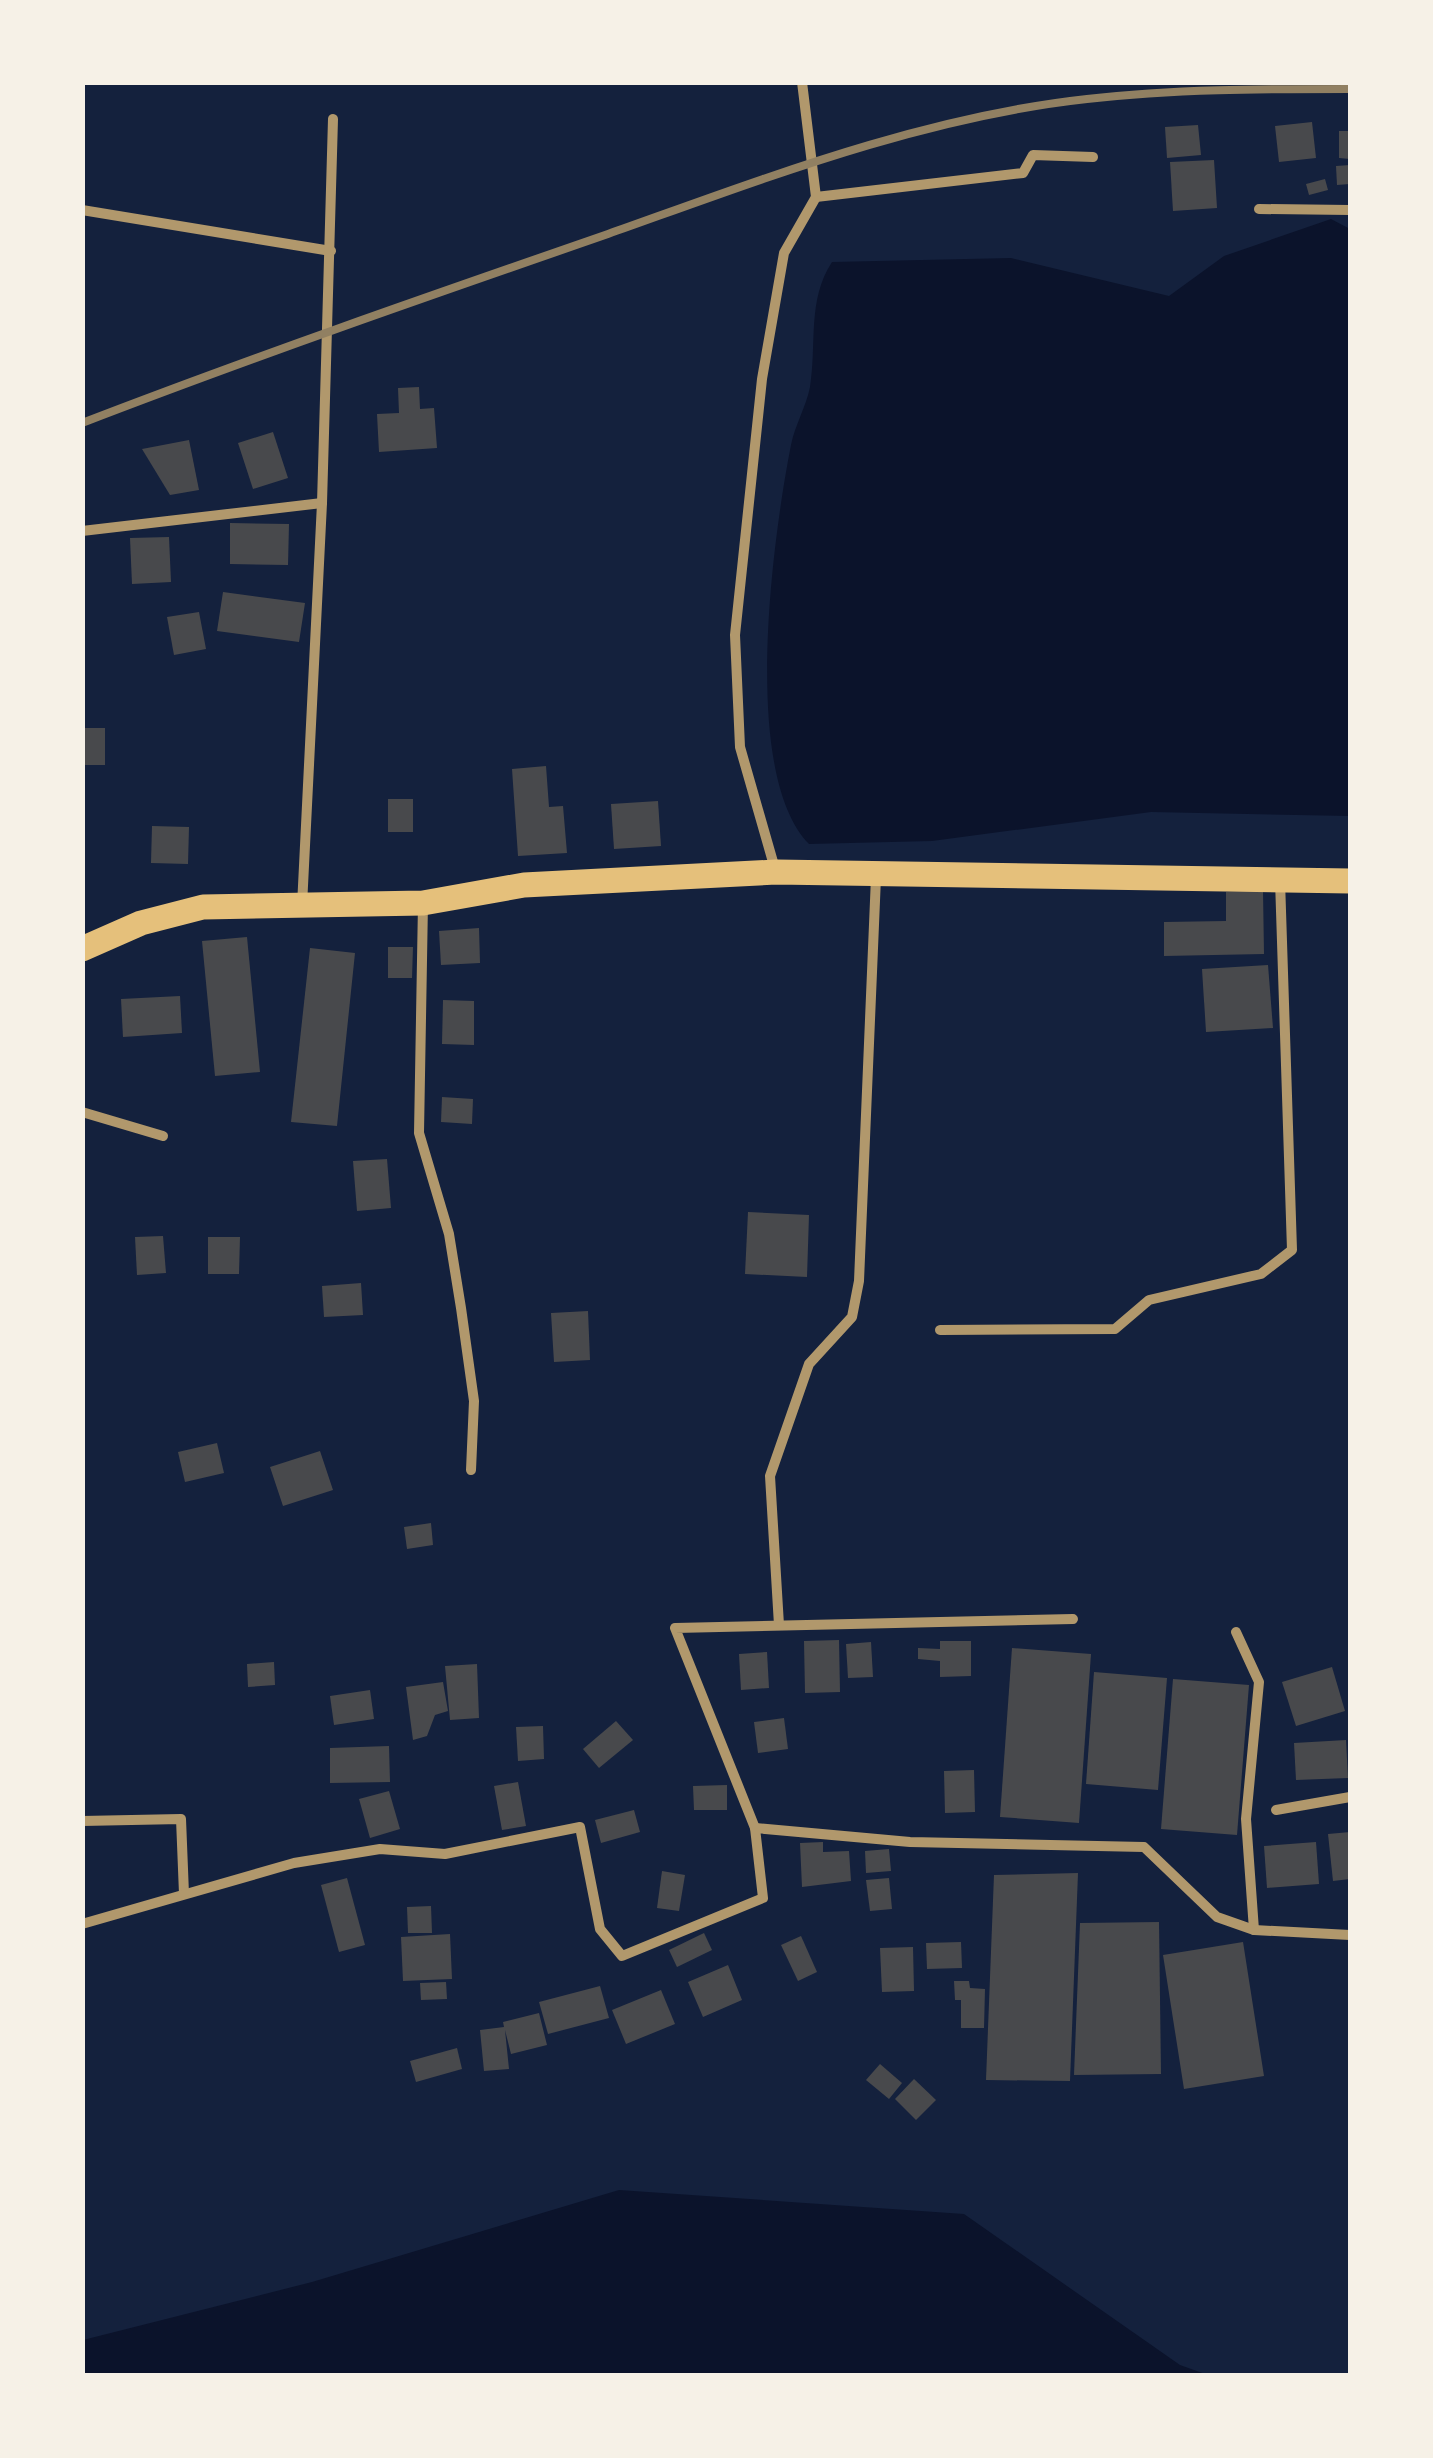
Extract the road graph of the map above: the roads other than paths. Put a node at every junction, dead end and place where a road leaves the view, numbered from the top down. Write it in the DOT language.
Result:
graph roads {
  1 [pos="802,82"];
  2 [pos="333,119"];
  3 [pos="1093,157"];
  4 [pos="816,197"];
  5 [pos="1258,209"];
  6 [pos="82,210"];
  7 [pos="1350,210"];
  8 [pos="331,251"];
  9 [pos="322,503"];
  10 [pos="82,532"];
  11 [pos="776,872"];
  12 [pos="876,877"];
  13 [pos="1280,879"];
  14 [pos="1350,881"];
  15 [pos="423,903"];
  16 [pos="302,906"];
  17 [pos="82,949"];
  18 [pos="82,1112"];
  19 [pos="163,1136"];
  20 [pos="940,1330"];
  21 [pos="471,1470"];
  22 [pos="1074,1619"];
  23 [pos="779,1626"];
  24 [pos="1236,1632"];
  25 [pos="1350,1797"];
  26 [pos="1276,1810"];
  27 [pos="82,1821"];
  28 [pos="754,1828"];
  29 [pos="184,1894"];
  30 [pos="82,1924"];
  31 [pos="1254,1930"];
  32 [pos="1350,1934"];
  1 -- 4 [label="street"];
  2 -- 8 [label="street"];
  3 -- 4 [label="street"];
  4 -- 11 [label="street"];
  5 -- 7 [label="street"];
  6 -- 8 [label="street"];
  8 -- 9 [label="street"];
  9 -- 10 [label="street"];
  9 -- 16 [label="street"];
  11 -- 12 [label="highway"];
  11 -- 15 [label="highway"];
  12 -- 13 [label="highway"];
  12 -- 23 [label="street"];
  13 -- 14 [label="highway"];
  13 -- 20 [label="street"];
  15 -- 16 [label="highway"];
  15 -- 21 [label="street"];
  16 -- 17 [label="highway"];
  18 -- 19 [label="street"];
  22 -- 23 [label="street"];
  23 -- 28 [label="street"];
  24 -- 31 [label="street"];
  25 -- 26 [label="street"];
  27 -- 29 [label="street"];
  28 -- 29 [label="street"];
  28 -- 31 [label="street"];
  29 -- 30 [label="street"];
  31 -- 32 [label="street"];
}
